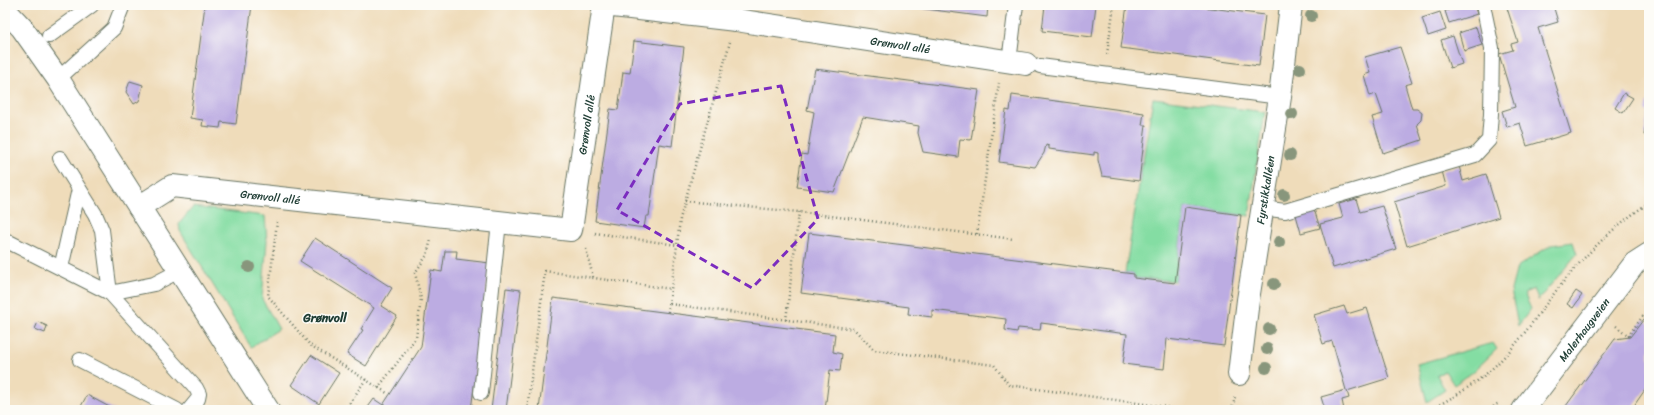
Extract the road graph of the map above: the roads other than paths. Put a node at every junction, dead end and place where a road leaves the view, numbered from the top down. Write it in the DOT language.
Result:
graph roads {
  1 [pos="91,5"];
  2 [pos="123,5"];
  3 [pos="603,5"];
  4 [pos="1016,5"];
  5 [pos="1290,5"];
  6 [pos="1483,5"];
  7 [pos="5,10"];
  8 [pos="49,36"];
  9 [pos="1019,63"];
  10 [pos="58,79"];
  11 [pos="1280,97"];
  12 [pos="60,158"];
  13 [pos="79,189"];
  14 [pos="139,207"];
  15 [pos="1262,208"];
  16 [pos="499,222"];
  17 [pos="5,240"];
  18 [pos="1649,254"];
  19 [pos="61,268"];
  20 [pos="179,271"];
  21 [pos="110,294"];
  22 [pos="80,360"];
  23 [pos="1239,374"];
  24 [pos="481,393"];
  25 [pos="177,410"];
  26 [pos="189,410"];
  27 [pos="268,410"];
  28 [pos="1523,410"];
  1 -- 8 [label="lane"];
  2 -- 10 [label="lane"];
  3 -- 9 [label="street, Grønvoll allé"];
  3 -- 16 [label="street, Grønvoll allé"];
  4 -- 9 [label="lane"];
  5 -- 11 [label="street, Fyrstikkalléen"];
  6 -- 15 [label="lane"];
  7 -- 10 [label="street"];
  9 -- 11 [label="lane"];
  10 -- 14 [label="street"];
  11 -- 15 [label="street, Fyrstikkalléen"];
  12 -- 13 [label="lane"];
  13 -- 19 [label="lane"];
  13 -- 21 [label="lane"];
  14 -- 16 [label="street, Grønvoll allé"];
  14 -- 20 [label="street"];
  15 -- 23 [label="street, Fyrstikkalléen"];
  16 -- 24 [label="lane"];
  17 -- 19 [label="lane"];
  18 -- 28 [label="street, Malerhaugveien"];
  19 -- 21 [label="lane"];
  20 -- 21 [label="lane"];
  20 -- 27 [label="street"];
  21 -- 26 [label="lane"];
  22 -- 25 [label="lane"];
}
